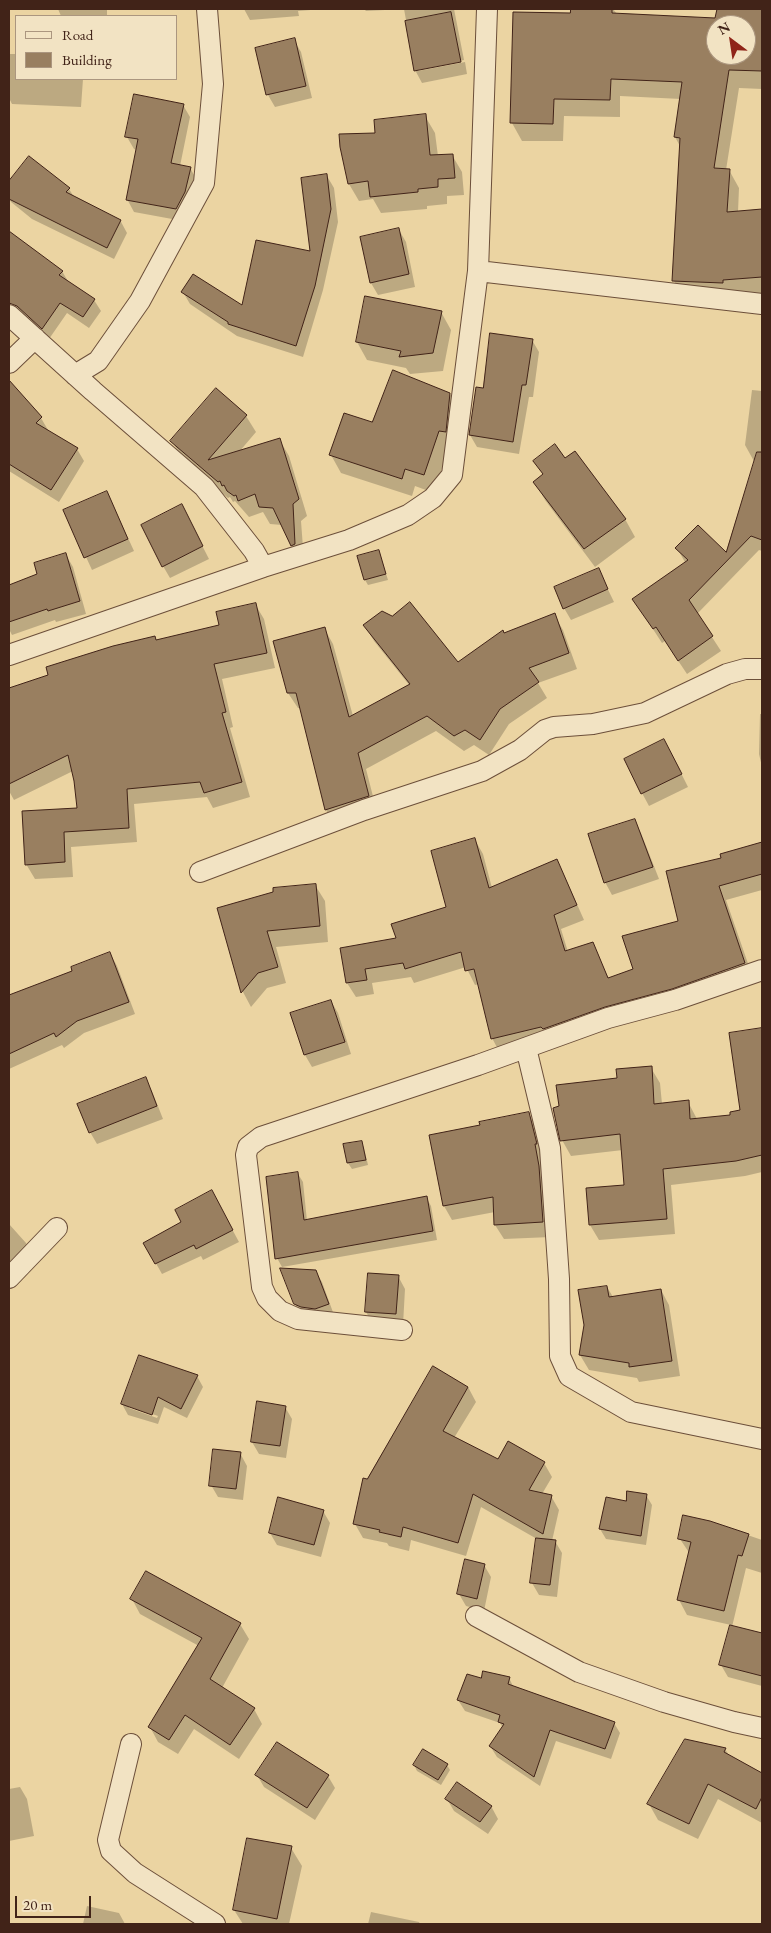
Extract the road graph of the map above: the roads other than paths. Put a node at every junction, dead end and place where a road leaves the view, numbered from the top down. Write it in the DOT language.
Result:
graph roads {
  1 [pos="208,9"];
  2 [pos="487,9"];
  3 [pos="478,271"];
  4 [pos="762,304"];
  5 [pos="9,315"];
  6 [pos="35,338"];
  7 [pos="98,361"];
  8 [pos="9,363"];
  9 [pos="75,375"];
  10 [pos="93,391"];
  11 [pos="263,568"];
  12 [pos="9,655"];
  13 [pos="762,669"];
  14 [pos="200,872"];
  15 [pos="762,970"];
  16 [pos="526,1048"];
  17 [pos="57,1228"];
  18 [pos="9,1278"];
  19 [pos="402,1330"];
  20 [pos="762,1439"];
  21 [pos="476,1616"];
  22 [pos="762,1728"];
  23 [pos="131,1744"];
  24 [pos="214,1924"];
  1 -- 7 [label="street"];
  2 -- 3 [label="street"];
  3 -- 4 [label="street"];
  3 -- 11 [label="street"];
  5 -- 6 [label="street"];
  6 -- 8 [label="street"];
  6 -- 9 [label="street"];
  7 -- 9 [label="street"];
  7 -- 10 [label="street"];
  9 -- 10 [label="street"];
  10 -- 11 [label="street"];
  11 -- 12 [label="street"];
  13 -- 14 [label="street"];
  15 -- 16 [label="street"];
  16 -- 19 [label="street"];
  16 -- 20 [label="street"];
  17 -- 18 [label="street"];
  21 -- 22 [label="street"];
  23 -- 24 [label="street"];
}
